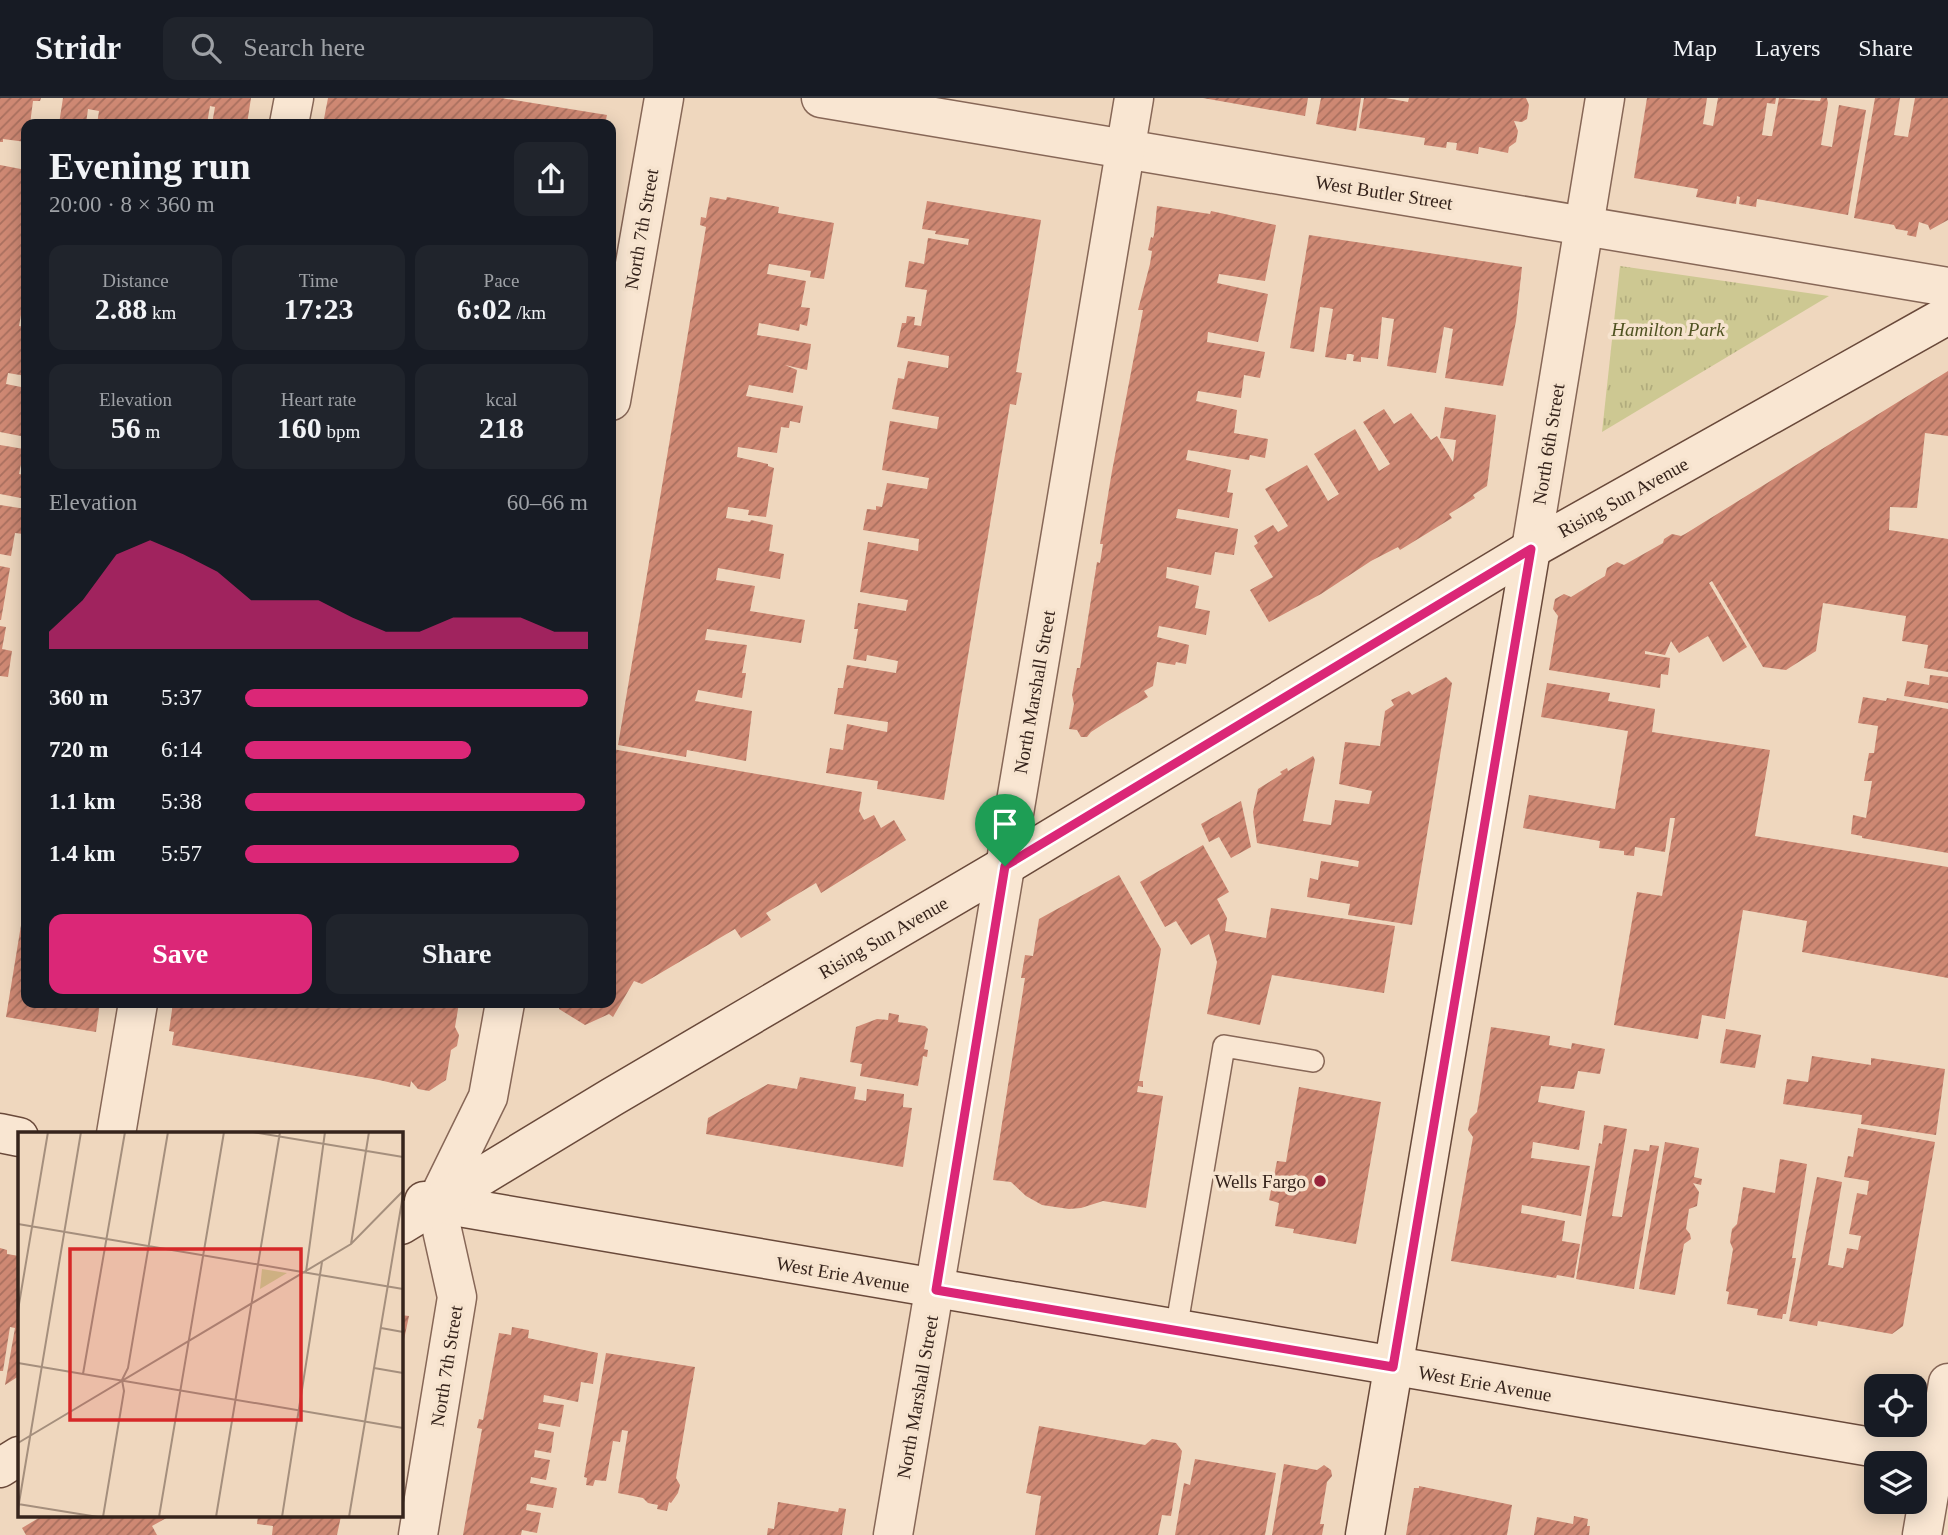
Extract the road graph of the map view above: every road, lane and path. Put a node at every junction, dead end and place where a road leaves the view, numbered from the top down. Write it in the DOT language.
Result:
graph roads {
  1 [pos="294,98"];
  2 [pos="664,98"];
  3 [pos="821,98"];
  4 [pos="1134,98"];
  5 [pos="1605,98"];
  6 [pos="290,119"];
  7 [pos="1125,149"];
  8 [pos="1583,225"];
  9 [pos="1948,287"];
  10 [pos="1948,315"];
  11 [pos="616,372"];
  12 [pos="1531,549"];
  13 [pos="1005,866"];
  14 [pos="137,1008"];
  15 [pos="504,1008"];
  16 [pos="1313,1060"];
  17 [pos="116,1132"];
  18 [pos="0,1133"];
  19 [pos="18,1137"];
  20 [pos="418,1200"];
  21 [pos="402,1224"];
  22 [pos="936,1290"];
  23 [pos="1176,1330"];
  24 [pos="1393,1367"];
  25 [pos="1948,1383"];
  26 [pos="18,1457"];
  27 [pos="1941,1459"];
  28 [pos="0,1468"];
  29 [pos="418,1535"];
  30 [pos="893,1535"];
  31 [pos="1365,1535"];
  32 [pos="1922,1535"];
  1 -- 6 [label="street"];
  2 -- 11 [label="street, North 7th Street"];
  3 -- 7 [label="street, West Butler Street"];
  4 -- 7 [label="street, North Marshall Street"];
  5 -- 8 [label="street, North 6th Street"];
  7 -- 8 [label="street, West Butler Street"];
  7 -- 13 [label="street, North Marshall Street"];
  8 -- 9 [label="street, West Butler Street"];
  8 -- 12 [label="street, North 6th Street"];
  10 -- 12 [label="street, Rising Sun Avenue"];
  12 -- 13 [label="street, Rising Sun Avenue"];
  12 -- 24 [label="street, North 6th Street"];
  13 -- 20 [label="street, Rising Sun Avenue"];
  13 -- 22 [label="street, North Marshall Street"];
  14 -- 17 [label="street"];
  15 -- 20 [label="street"];
  16 -- 23 [label="lane"];
  18 -- 19 [label="street"];
  20 -- 21 [label="street, Rising Sun Avenue"];
  20 -- 22 [label="street, West Erie Avenue"];
  20 -- 29 [label="street, North 7th Street"];
  22 -- 23 [label="street, West Erie Avenue"];
  22 -- 30 [label="street, North Marshall Street"];
  23 -- 24 [label="street, West Erie Avenue"];
  24 -- 27 [label="street, West Erie Avenue"];
  24 -- 31 [label="street, North 6th Street"];
  25 -- 27 [label="street"];
  26 -- 28 [label="street"];
  27 -- 32 [label="street"];
}
